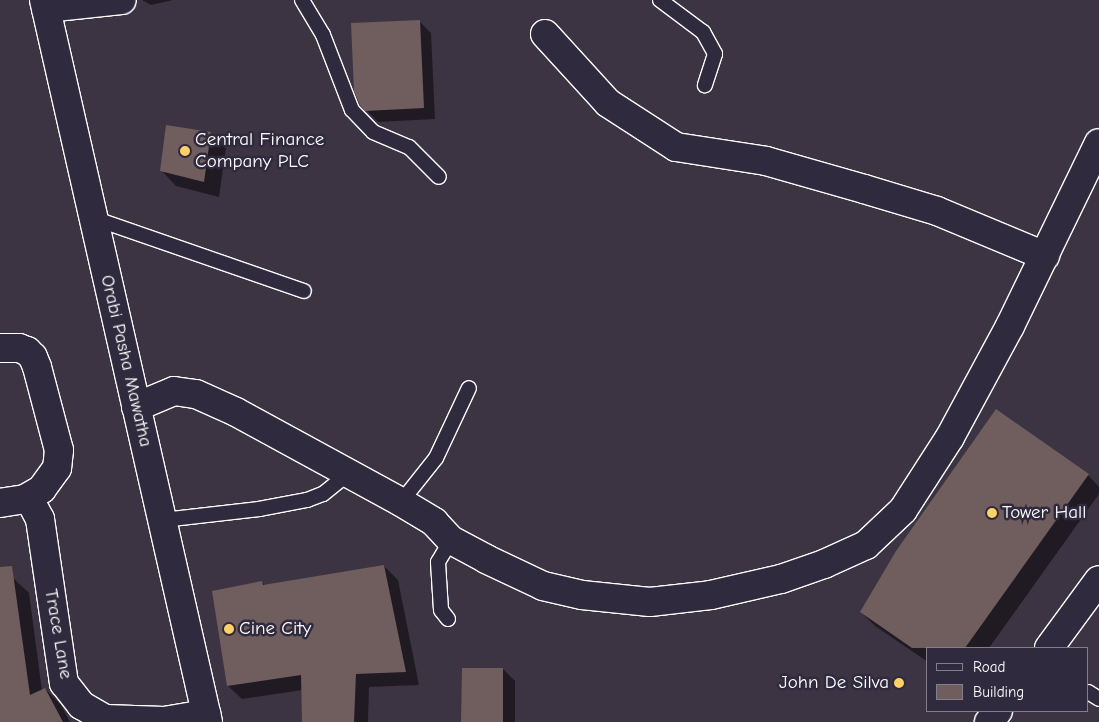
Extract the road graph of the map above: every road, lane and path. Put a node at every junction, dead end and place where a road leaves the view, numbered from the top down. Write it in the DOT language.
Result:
graph roads {
  1 [pos="122,0"];
  2 [pos="302,0"];
  3 [pos="660,0"];
  4 [pos="44,4"];
  5 [pos="545,34"];
  6 [pos="705,85"];
  7 [pos="1099,143"];
  8 [pos="439,176"];
  9 [pos="93,218"];
  10 [pos="1045,256"];
  11 [pos="304,291"];
  12 [pos="0,348"];
  13 [pos="469,388"];
  14 [pos="136,407"];
  15 [pos="349,473"];
  16 [pos="401,502"];
  17 [pos="22,507"];
  18 [pos="163,520"];
  19 [pos="450,540"];
  20 [pos="1099,580"];
  21 [pos="448,619"];
  22 [pos="1050,647"];
  23 [pos="997,712"];
  24 [pos="207,718"];
  25 [pos="989,722"];
  1 -- 4 [label="street"];
  2 -- 8 [label="lane"];
  3 -- 6 [label="lane"];
  4 -- 9 [label="street, Orabi Pasha Mawatha"];
  5 -- 10 [label="street"];
  7 -- 10 [label="street"];
  9 -- 11 [label="lane"];
  9 -- 14 [label="street, Orabi Pasha Mawatha"];
  10 -- 19 [label="street"];
  12 -- 17 [label="street"];
  13 -- 16 [label="lane"];
  14 -- 15 [label="street"];
  14 -- 18 [label="street, Orabi Pasha Mawatha"];
  15 -- 16 [label="street"];
  15 -- 18 [label="lane"];
  16 -- 19 [label="street"];
  17 -- 24 [label="street, Trace Lane"];
  18 -- 24 [label="street, Orabi Pasha Mawatha"];
  19 -- 21 [label="lane"];
  20 -- 22 [label="street"];
  23 -- 25 [label="street"];
}
